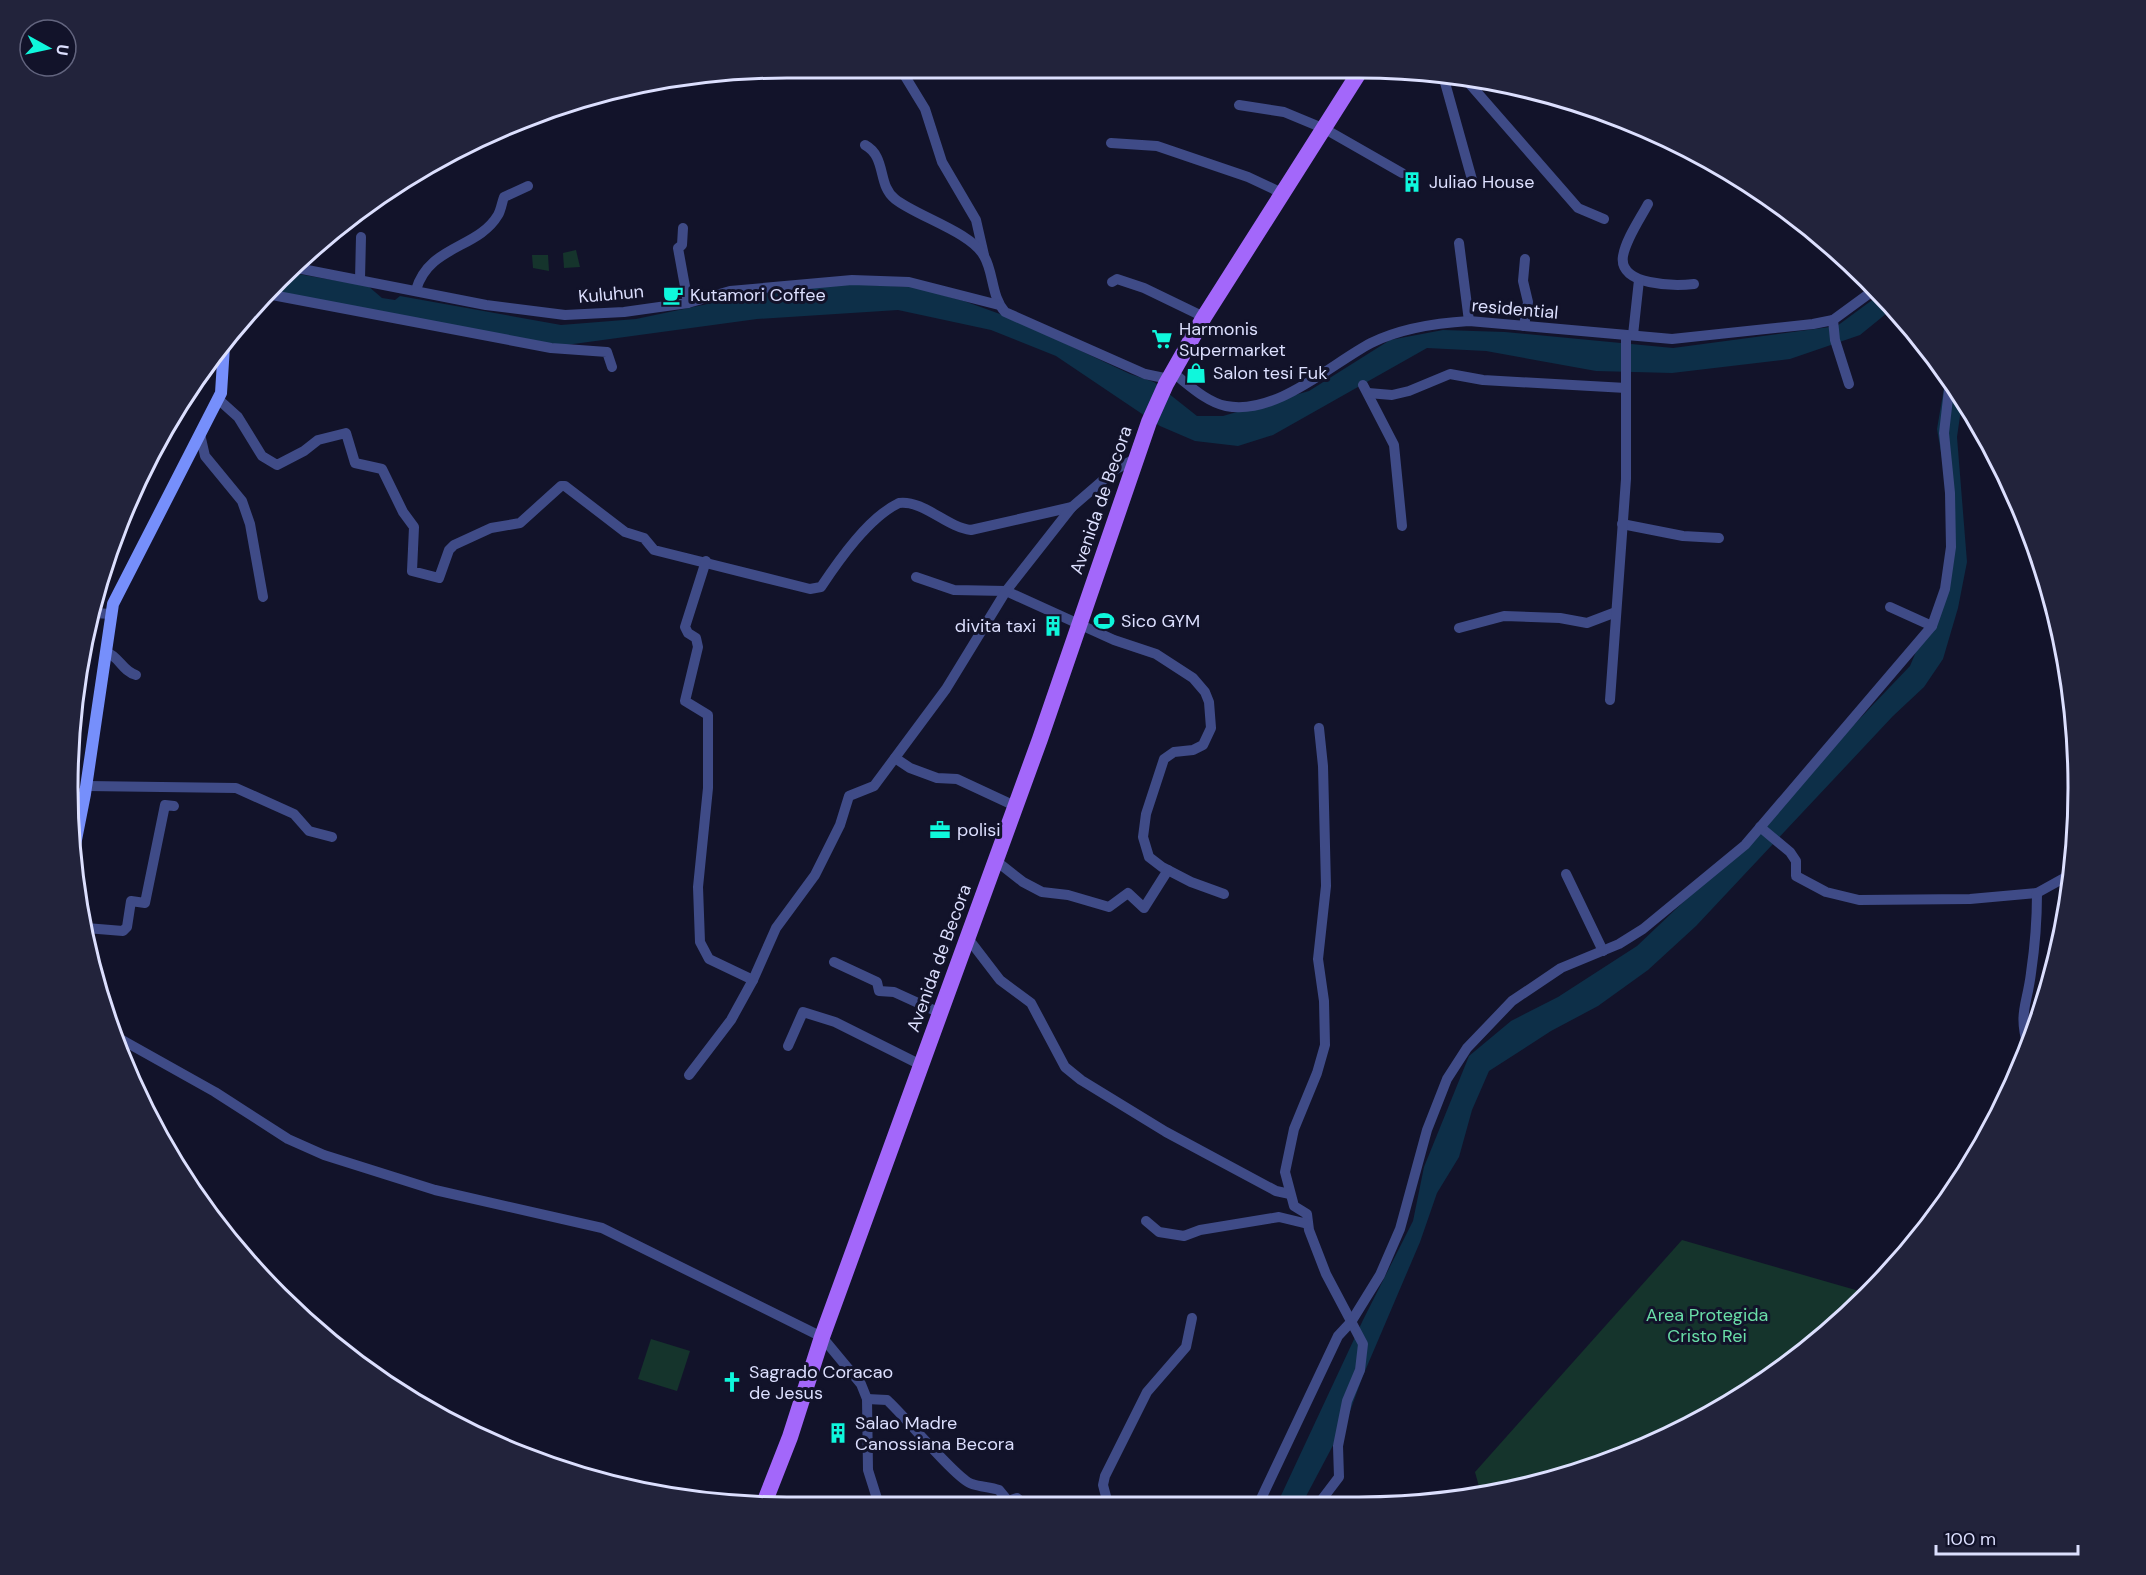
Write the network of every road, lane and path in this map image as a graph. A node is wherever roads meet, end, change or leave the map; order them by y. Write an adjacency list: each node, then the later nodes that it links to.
1 (906, 78): 18 (street)
2 (1356, 78): 6 (main road)
3 (1445, 84): 10 (street)
4 (1473, 88): 14 (street)
5 (1239, 105): 6 (street)
6 (1325, 129): 9 (street); 12 (main road)
7 (1111, 143): 12 (street)
8 (865, 145): 18 (street)
9 (1402, 173)
10 (1473, 183)
11 (528, 186): 25 (street)
12 (1282, 193): 30 (main road)
13 (1648, 204): 22 (street)
14 (1604, 219)
15 (683, 228): 28 (street)
16 (361, 237): 21 (street)
17 (1459, 243): 32 (street)
18 (984, 255): 29 (street)
19 (1525, 259): 33 (street)
20 (304, 269): 21 (street, Kuluhun)
21 (360, 279): 25 (street, Kuluhun)
22 (1639, 280): 24 (street); 34 (street)
23 (1112, 282): 30 (street)
24 (1694, 284)
25 (416, 290): 28 (street, Kuluhun)
26 (1868, 294): 31 (street, residential)
27 (277, 296): 36 (street)
28 (688, 303): 29 (street, Kuluhun)
29 (999, 305): 37 (street, Kuluhun)
30 (1204, 317): 37 (main road)
31 (1833, 320): 34 (street, residential); 39 (street)
32 (1469, 321): 33 (street, residential); 37 (street, residential)
33 (1524, 326): 34 (street, residential)
34 (1628, 337): 38 (street)
35 (223, 358): 41 (street)
36 (612, 367)
37 (1169, 378): 43 (main road, Avenida de Becora)
38 (1626, 383): 45 (street); 46 (street)
39 (1849, 384)
40 (1949, 394): 57 (street)
41 (218, 399): 42 (street); 48 (street)
42 (200, 434): 51 (street); 55 (street)
43 (1137, 458): 44 (street); 56 (main road, Avenida de Becora)
44 (1072, 507): 48 (street); 50 (street)
45 (1622, 524): 47 (street); 53 (street)
46 (1402, 526)
47 (1719, 538)
48 (706, 561): 81 (street)
49 (916, 577): 50 (street)
50 (1006, 591): 56 (street); 63 (street)
51 (263, 597)
52 (1890, 607): 57 (street)
53 (1616, 612): 58 (street); 61 (street)
54 (100, 613): 55 (street)
55 (112, 614): 59 (street)
56 (1078, 624): 67 (main road, Avenida de Becora); 72 (street)
57 (1932, 626): 69 (street)
58 (1459, 628)
59 (106, 652): 60 (street); 64 (street)
60 (136, 675)
61 (1610, 700)
62 (1319, 728): 88 (street)
63 (895, 758): 67 (street); 81 (street)
64 (86, 790): 65 (street); 68 (street); 70 (street)
65 (78, 791)
66 (174, 806): 77 (street)
67 (1015, 806): 71 (main road, Avenida de Becora)
68 (80, 822)
69 (1760, 827): 75 (street); 79 (street)
70 (332, 837)
71 (995, 860): 72 (street); 78 (main road, Avenida de Becora)
72 (1168, 870): 76 (street)
73 (1566, 874): 79 (street)
74 (2062, 879): 75 (street)
75 (2037, 893): 83 (street)
76 (1224, 894)
77 (93, 929)
78 (967, 937): 82 (main road, Avenida de Becora); 88 (street)
79 (1603, 951): 92 (street)
80 (834, 962): 82 (street)
81 (753, 980): 87 (street)
82 (940, 1013): 86 (main road, Avenida de Becora)
83 (2025, 1031)
84 (126, 1042): 93 (street)
85 (788, 1046): 86 (street)
86 (921, 1065): 93 (main road, Avenida de Becora)
87 (689, 1075)
88 (1290, 1194): 90 (street)
89 (1146, 1221): 90 (street)
90 (1308, 1224): 92 (street)
91 (1192, 1318): 98 (street)
92 (1351, 1322): 99 (street); 100 (street)
93 (822, 1337): 94 (street); 95 (main road, Avenida de Becora)
94 (867, 1399): 96 (street); 97 (street)
95 (767, 1496)
96 (876, 1497)
97 (1005, 1497)
98 (1106, 1497)
99 (1262, 1497)
100 (1324, 1497)

